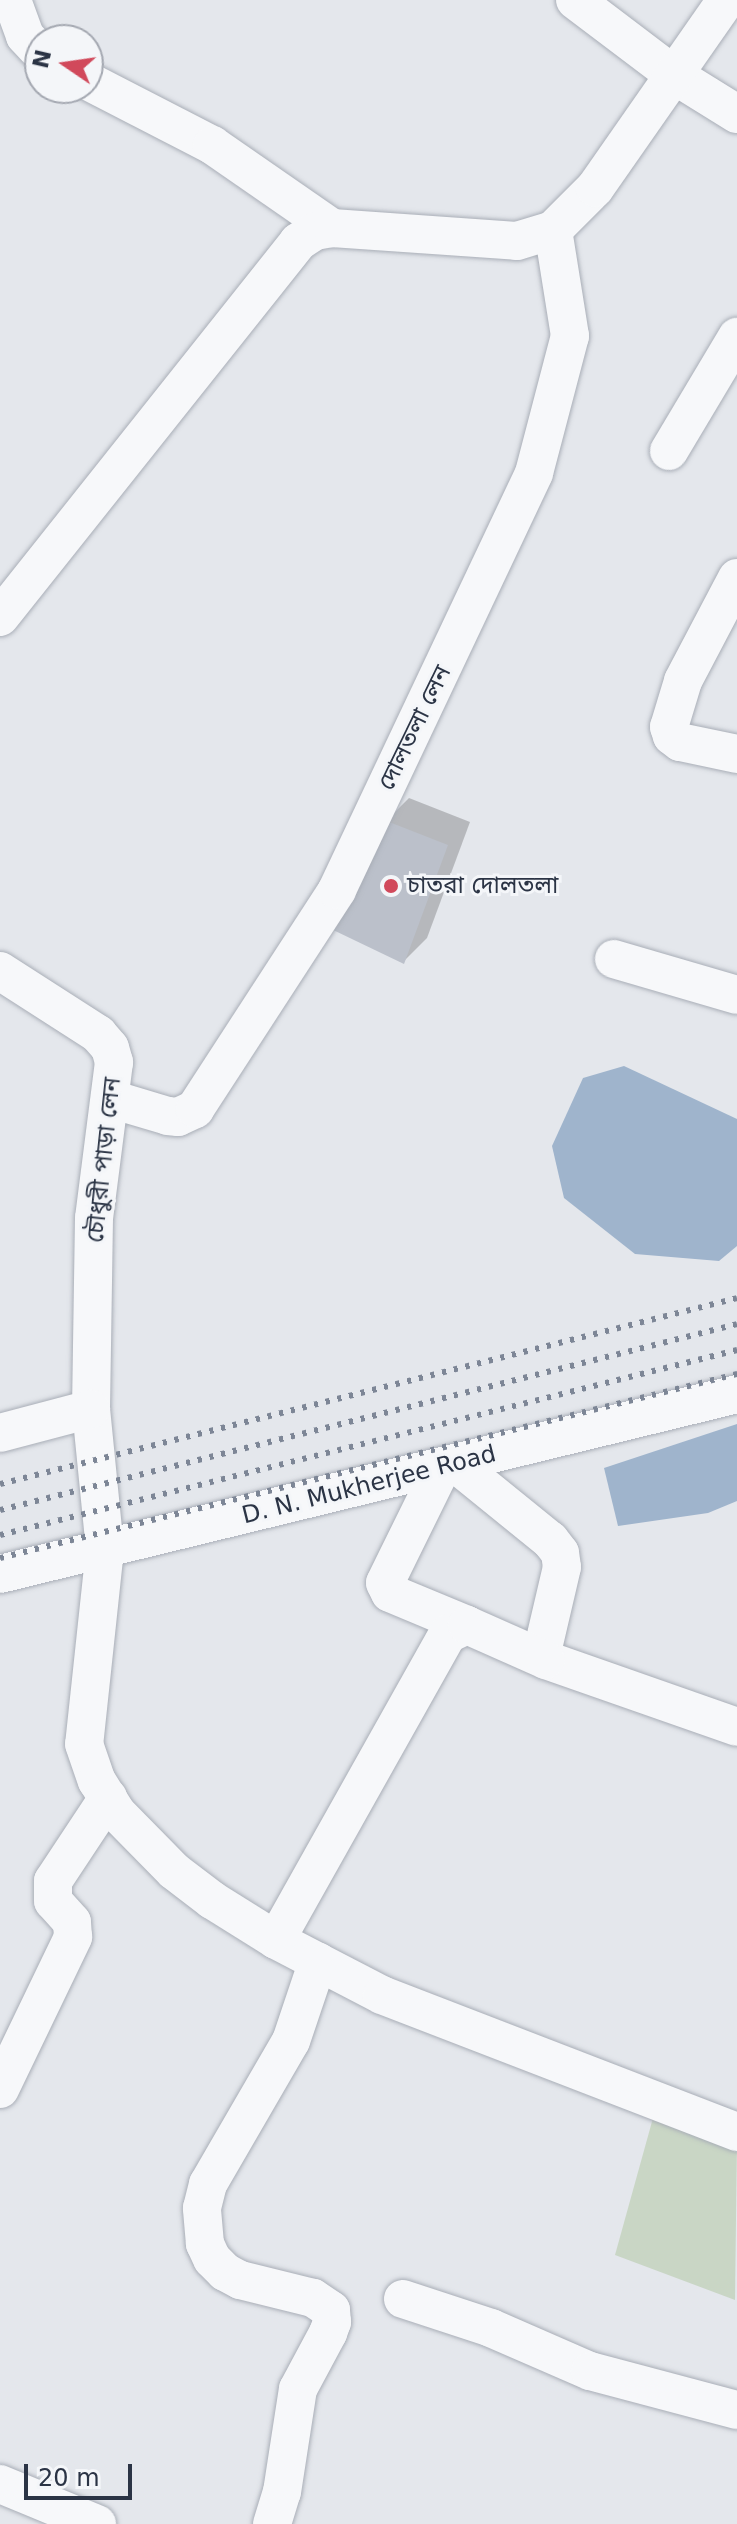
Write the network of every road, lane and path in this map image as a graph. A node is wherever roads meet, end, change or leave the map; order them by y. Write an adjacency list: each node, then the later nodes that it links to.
1 (12, 0): 4 (street)
2 (575, 0): 5 (street)
3 (726, 0): 5 (street)
4 (24, 33)
5 (674, 75): 7 (street); 9 (street)
6 (104, 89): 8 (street)
7 (737, 114)
8 (332, 228): 9 (street); 13 (street)
9 (553, 230): 18 (street, দোলতলা লেন)
10 (737, 337): 11 (street)
11 (669, 451)
12 (737, 578): 14 (street)
13 (0, 617)
14 (737, 754)
15 (614, 959): 17 (street)
16 (0, 971): 18 (street, চৌধুরী পাড়া লেন)
17 (737, 995)
18 (111, 1099): 20 (street, চৌধুরী পাড়া লেন)
19 (737, 1394): 22 (street, D. N. Mukherjee Road)
20 (91, 1409): 21 (street); 23 (street, চৌধুরী পাড়া লেন)
21 (0, 1433)
22 (449, 1465): 23 (street, D. N. Mukherjee Road); 25 (street); 26 (street)
23 (105, 1549): 24 (street, D. N. Mukherjee Road); 28 (street, চৌধুরী পাড়া লেন)
24 (0, 1574)
25 (467, 1625): 26 (street); 29 (street)
26 (546, 1660): 27 (street)
27 (737, 1727)
28 (108, 1798): 29 (street, চৌধুরী পাড়া লেন); 31 (street)
29 (276, 1940): 30 (street, চৌধুরী পাড়া লেন)
30 (318, 1961): 32 (street, চৌধুরী পাড়া লেন); 37 (street)
31 (0, 2089)
32 (737, 2132)
33 (403, 2299): 34 (street)
34 (737, 2410)
35 (0, 2484): 36 (street)
36 (97, 2524)
37 (272, 2524)

